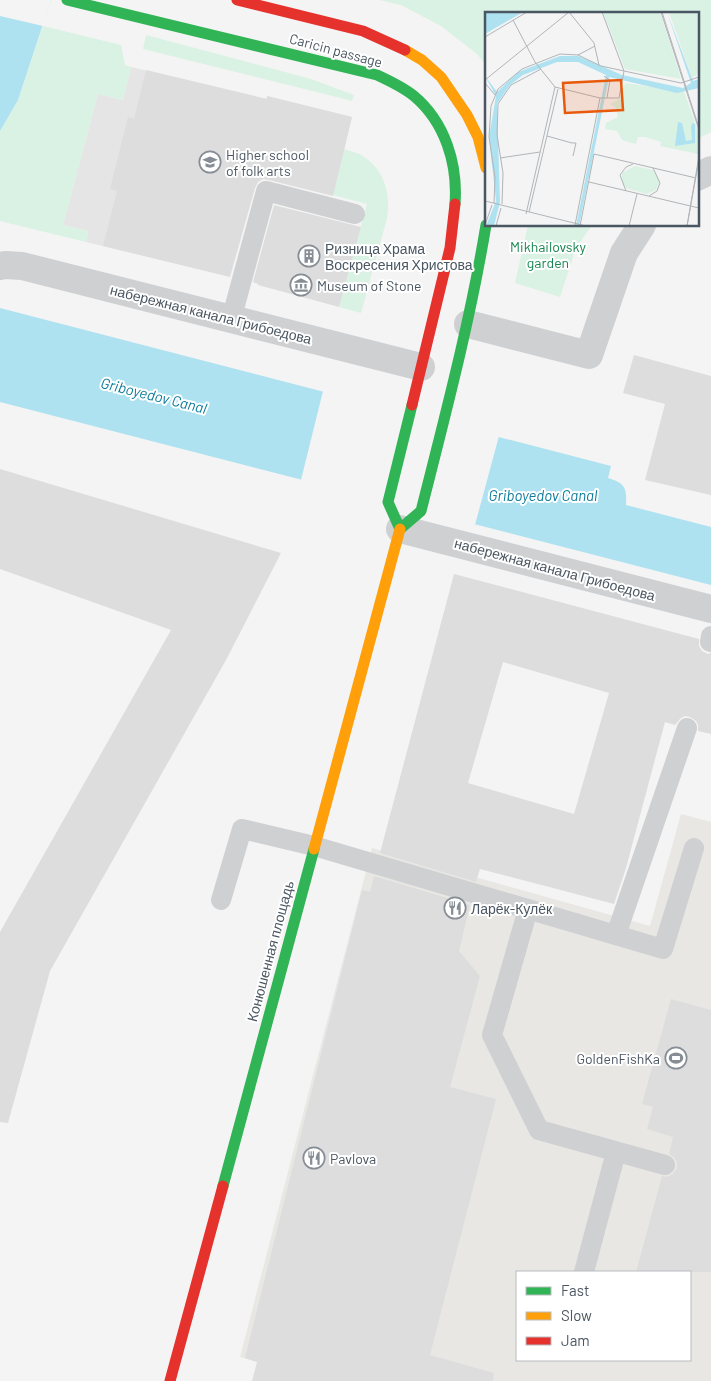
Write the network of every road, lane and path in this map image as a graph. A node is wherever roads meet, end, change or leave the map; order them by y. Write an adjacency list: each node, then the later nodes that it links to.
1 (67, 0): 12 (main road, Caricin passage)
2 (237, 0): 3 (main road, Caricin passage)
3 (485, 164)
4 (711, 170): 5 (street)
5 (698, 176)
6 (355, 214): 10 (lane)
7 (486, 226): 11 (main road)
8 (641, 226): 11 (street)
9 (0, 266): 10 (street, набережная канала Грибоедова)
10 (231, 320): 12 (street, набережная канала Грибоедова)
11 (468, 324): 13 (main road)
12 (421, 367): 13 (main road, Caricin passage)
13 (400, 529): 14 (street, набережная канала Грибоедова); 16 (main road, Конюшенная площадь)
14 (711, 609)
15 (687, 728): 20 (lane)
16 (314, 846): 18 (lane); 19 (lane); 24 (main road, Конюшенная площадь)
17 (694, 848): 20 (lane)
18 (221, 900)
19 (528, 909): 20 (lane); 21 (lane)
20 (616, 935)
21 (616, 1152): 22 (lane); 23 (lane)
22 (665, 1165)
23 (584, 1271)
24 (170, 1381)

